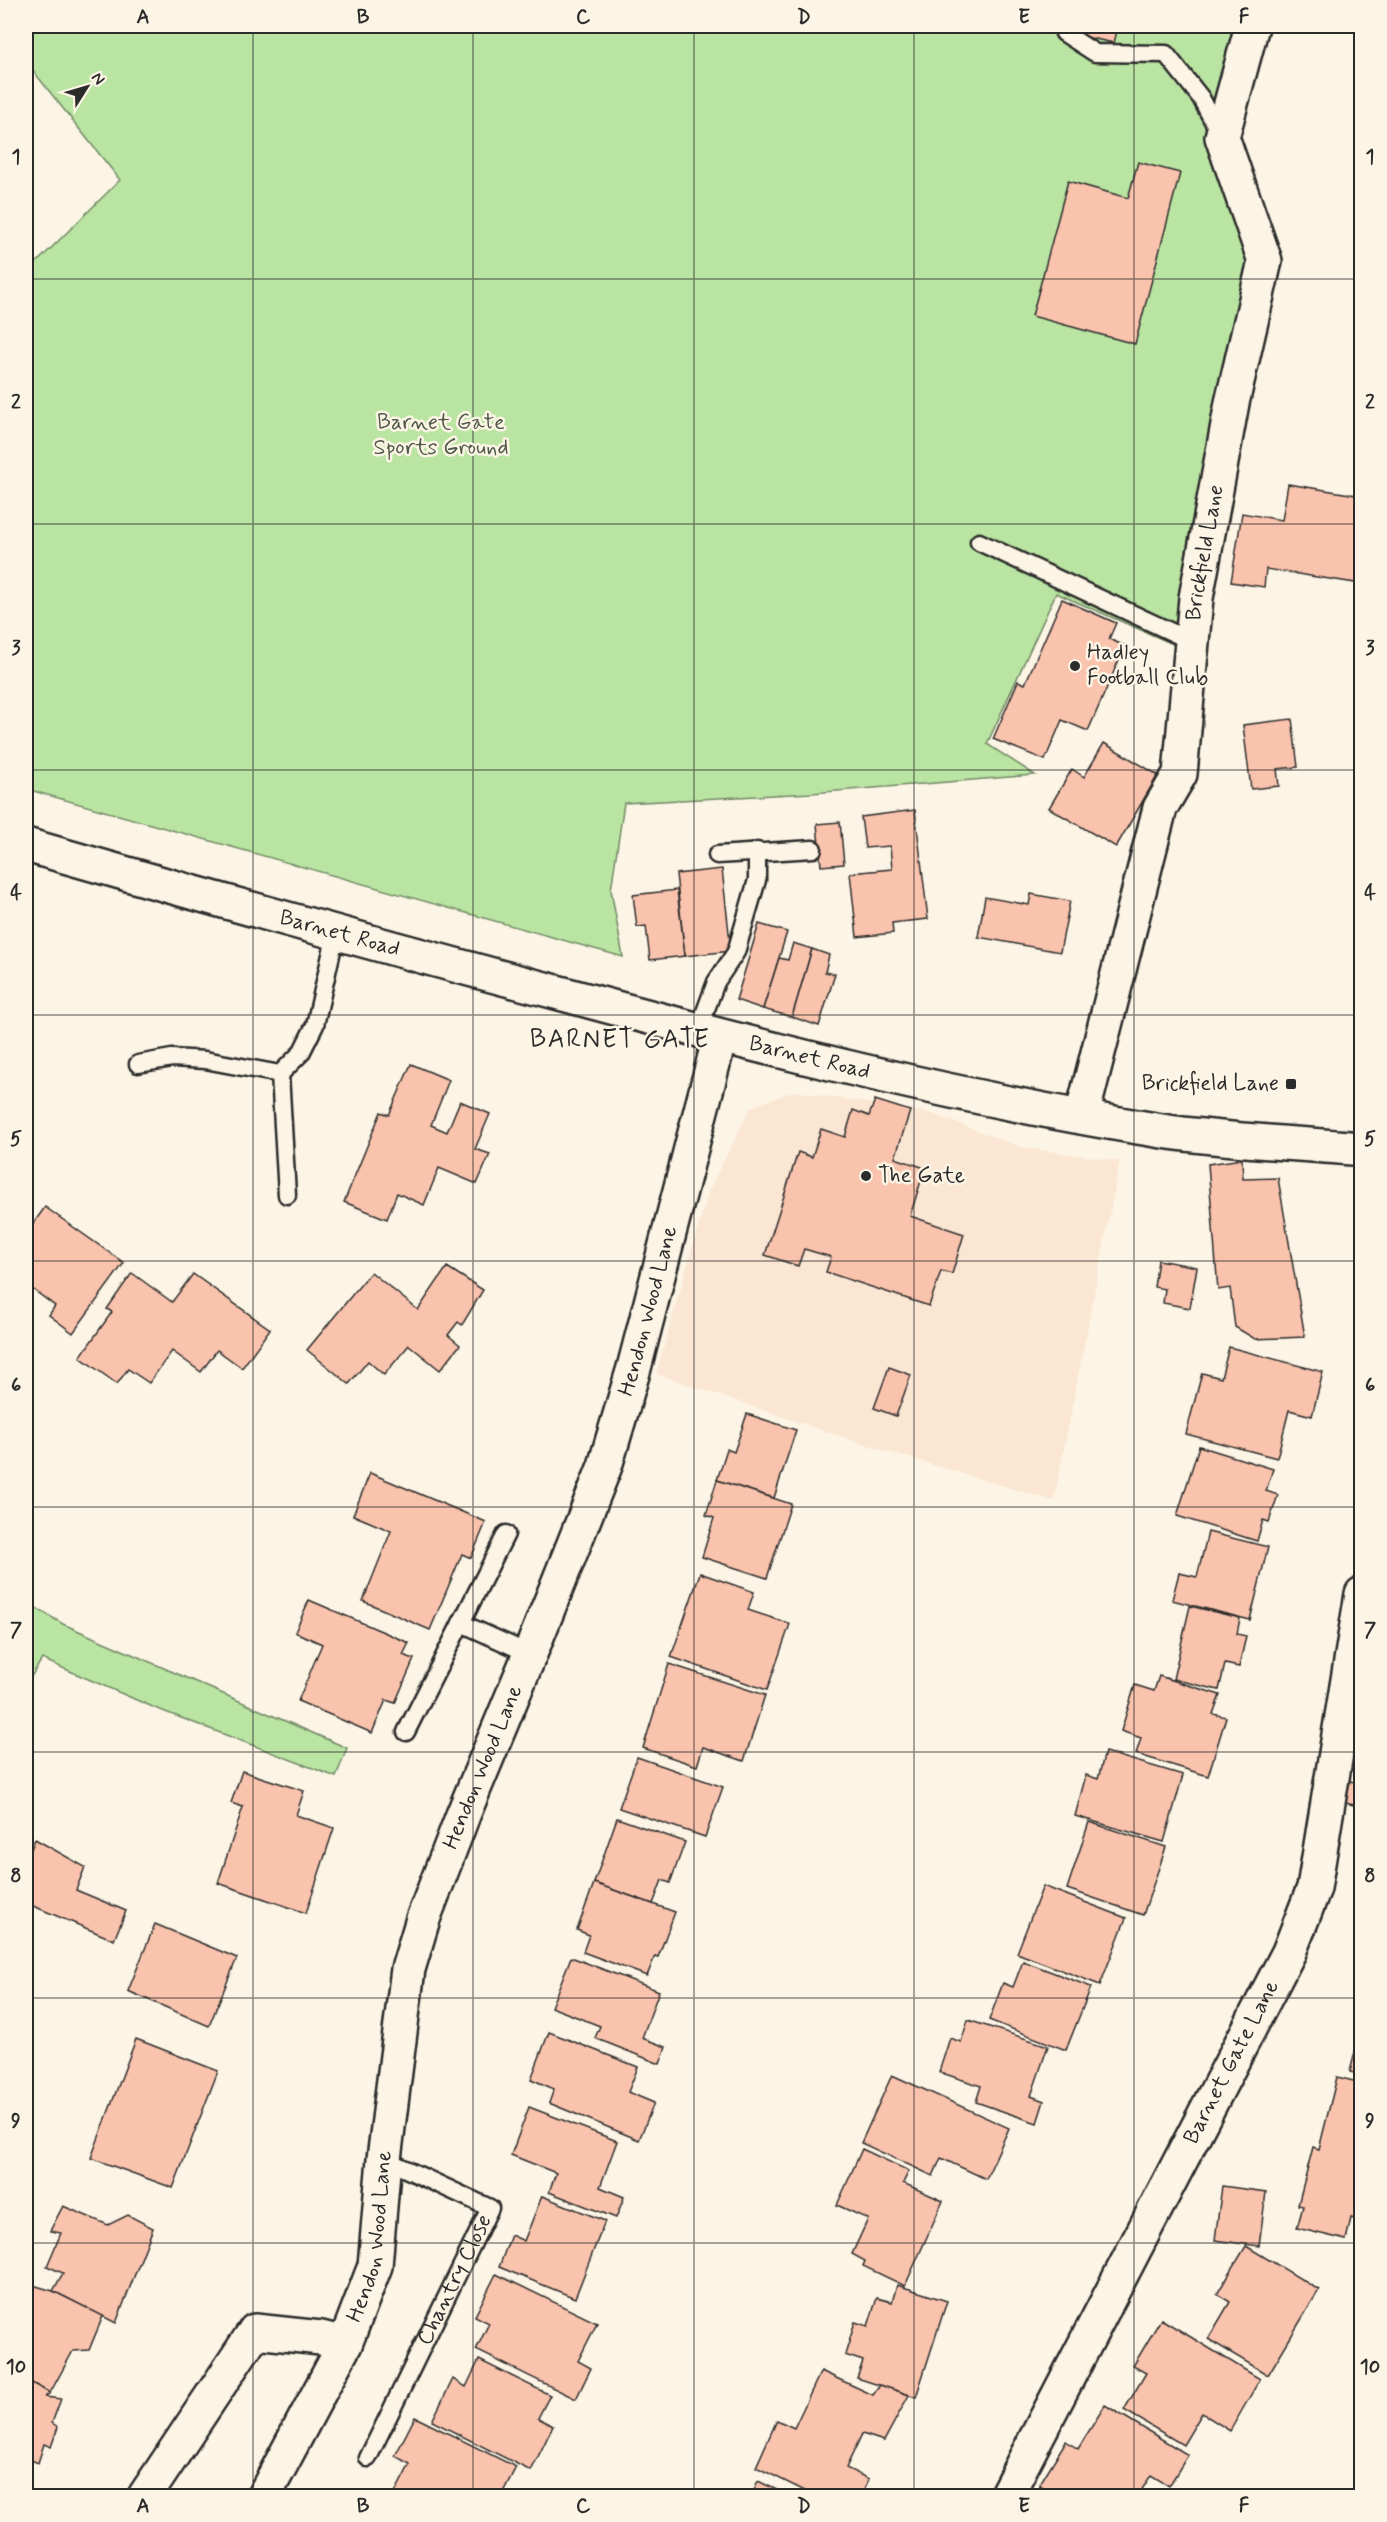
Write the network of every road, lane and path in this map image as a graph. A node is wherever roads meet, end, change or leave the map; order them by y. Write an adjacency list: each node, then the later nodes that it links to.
1 (1065, 26): 3 (lane)
2 (1252, 26): 3 (main road)
3 (1222, 137): 5 (main road, Brickfield Lane)
4 (979, 542): 5 (lane)
5 (1193, 642): 14 (main road, Brickfield Lane)
6 (26, 846): 10 (main road, Barnet Road)
7 (813, 849): 8 (lane)
8 (757, 851): 9 (lane); 11 (lane)
9 (717, 855)
10 (336, 933): 11 (main road, Barnet Road); 13 (lane)
11 (709, 1034): 14 (main road, Barnet Road); 20 (main road, Hendon Wood Lane)
12 (138, 1064): 13 (lane)
13 (280, 1074): 16 (lane)
14 (1082, 1116): 15 (main road, Barnet Road)
15 (1362, 1149)
16 (287, 1195)
17 (506, 1534): 19 (lane)
18 (1362, 1594): 27 (main road, Barnet Gate Lane)
19 (461, 1623): 20 (lane); 21 (lane)
20 (530, 1654): 22 (main road, Hendon Wood Lane)
21 (406, 1732)
22 (384, 2159): 23 (main road, Hendon Wood Lane); 24 (lane, Chantry Close)
23 (345, 2344): 25 (main road); 26 (main road, Hendon Wood Lane)
24 (368, 2458)
25 (145, 2496)
26 (264, 2496)
27 (1006, 2496)

